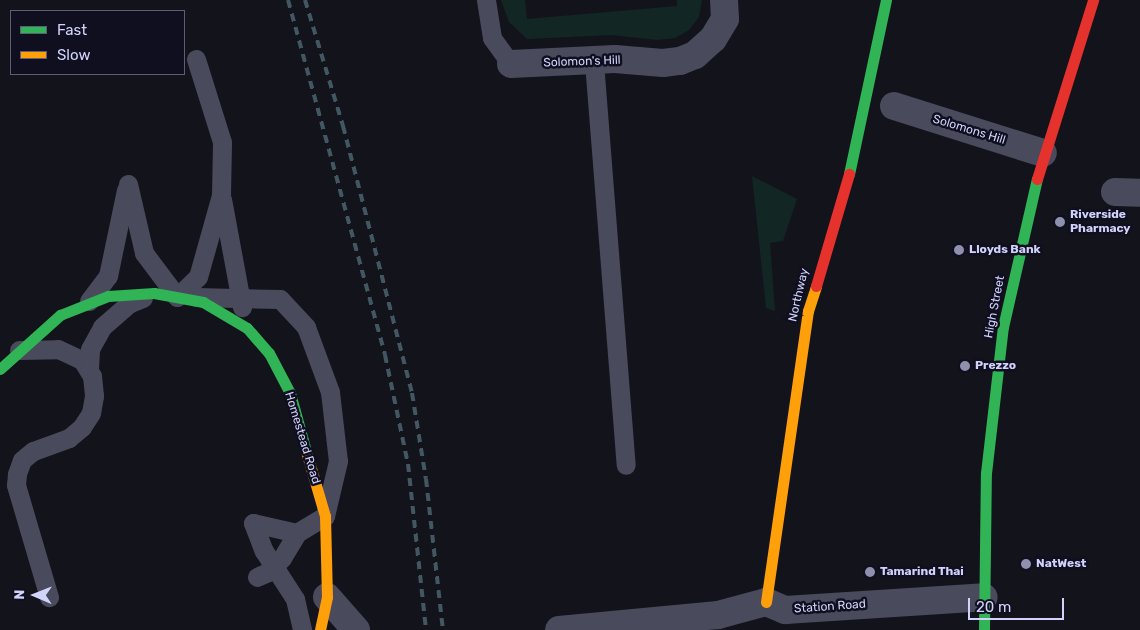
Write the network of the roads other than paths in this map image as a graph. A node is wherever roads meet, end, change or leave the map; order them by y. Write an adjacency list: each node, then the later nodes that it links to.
1 (486, 0): 7 (lane)
2 (886, 0): 27 (street, Northway)
3 (1093, 0): 9 (street, High Street)
4 (724, 9): 6 (street, Solomon's Hill)
5 (196, 59): 10 (lane)
6 (594, 62): 7 (street, Solomon's Hill); 19 (lane)
7 (511, 64)
8 (894, 106): 9 (street, Solomons Hill)
9 (1043, 153): 26 (street, High Street)
10 (221, 195): 12 (lane); 13 (lane)
11 (154, 293): 12 (street, Homestead Road); 14 (street, Homestead Road); 17 (lane)
12 (177, 296): 13 (lane, Homestead Road); 14 (lane); 15 (street, Homestead Road)
13 (240, 296): 15 (lane); 20 (lane, Homestead Road)
14 (89, 301): 16 (street, Homestead Road)
15 (247, 328): 20 (street, Homestead Road)
16 (19, 350): 17 (lane); 18 (street, Homestead Road)
17 (89, 369): 24 (lane)
18 (0, 370)
19 (626, 465)
20 (326, 516): 21 (lane); 25 (street, Homestead Road)
21 (297, 534): 22 (lane); 22 (lane)
22 (274, 566): 23 (lane); 28 (lane)
23 (257, 577)
24 (49, 597)
25 (327, 597): 29 (street); 30 (street)
26 (984, 598): 27 (street, Station Road); 32 (street, High Street)
27 (766, 602): 31 (street)
28 (302, 630)
29 (320, 630)
30 (356, 630)
31 (559, 630)
32 (984, 630)

